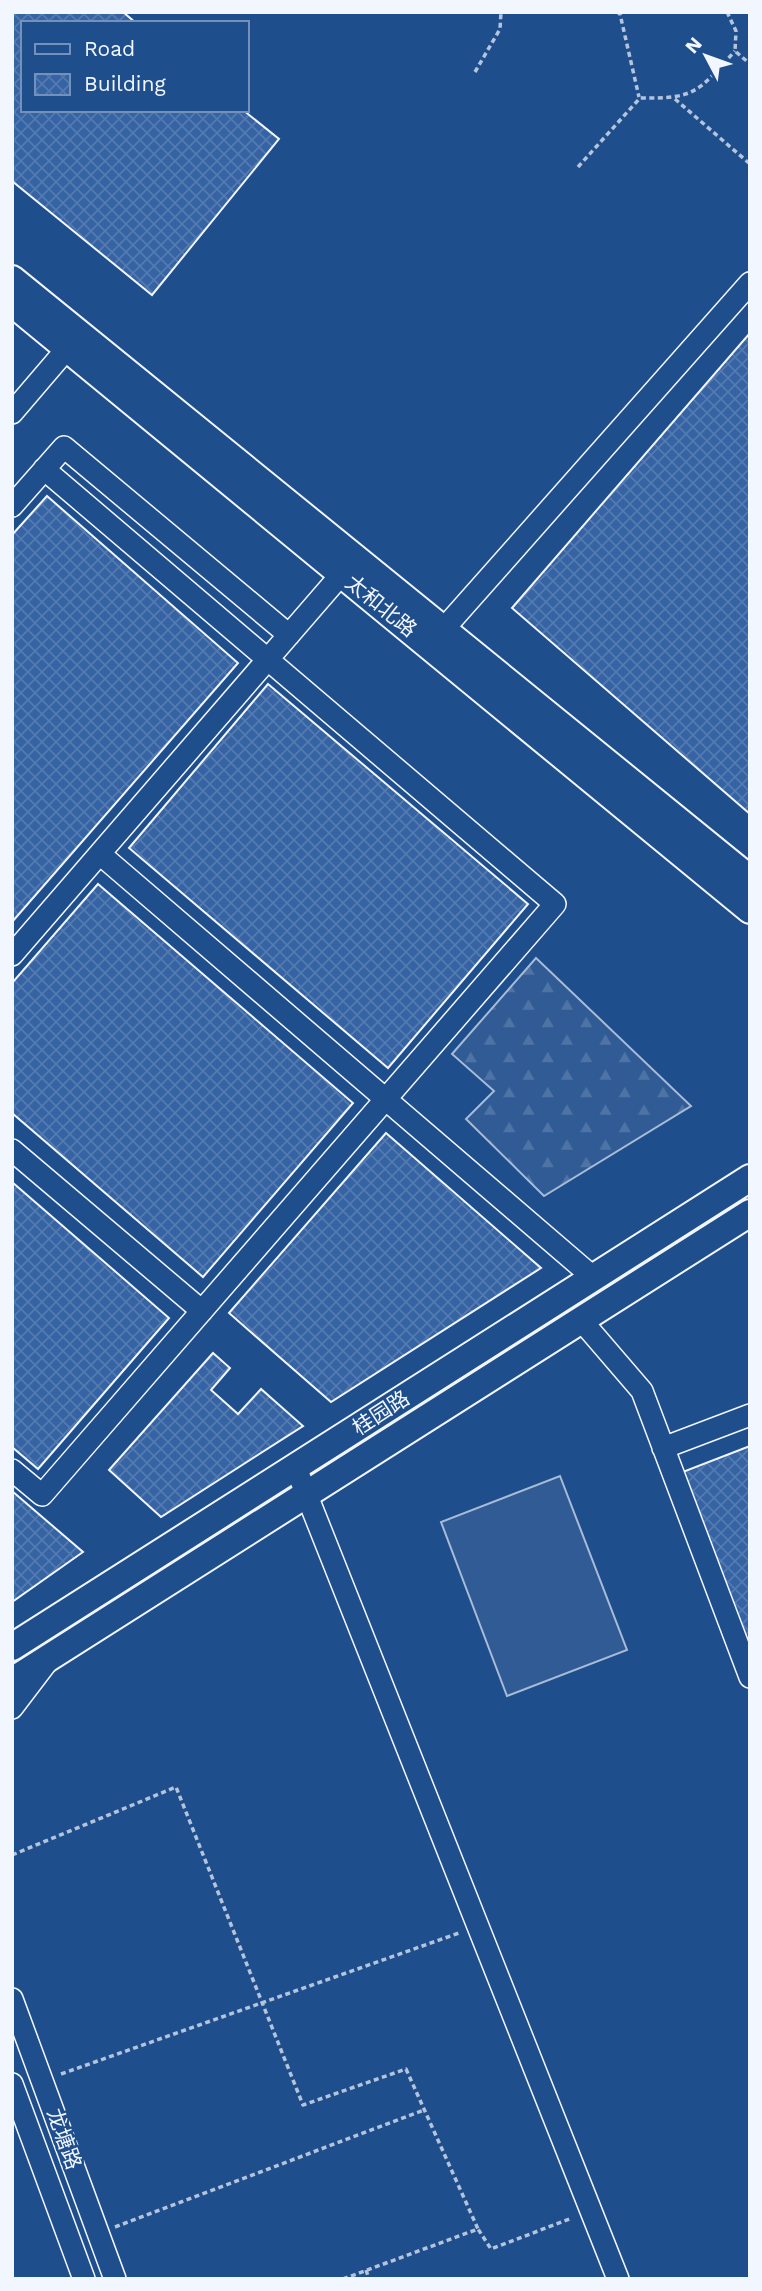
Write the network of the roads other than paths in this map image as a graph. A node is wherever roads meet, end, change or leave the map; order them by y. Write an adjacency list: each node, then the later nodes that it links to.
1 (12, 279): 4 (main road, 太和北路)
2 (750, 283): 10 (street)
3 (12, 303): 4 (main road, 太和北路)
4 (74, 341): 5 (street); 8 (main road, 太和北路)
5 (12, 413)
6 (44, 469): 7 (street); 9 (street); 11 (street)
7 (12, 506)
8 (349, 566): 9 (street); 10 (main road, 太和北路)
9 (289, 635): 11 (street)
10 (436, 637): 13 (main road, 太和北路); 14 (main road, 太和北路)
11 (268, 660): 12 (street); 16 (street)
12 (100, 854): 15 (street); 16 (street)
13 (750, 880)
14 (750, 910)
15 (12, 955)
16 (386, 1099): 20 (street); 21 (street)
17 (12, 1150): 21 (street)
18 (750, 1178): 20 (main road, 桂园路)
19 (750, 1213): 22 (main road)
20 (594, 1278): 25 (main road, 桂园路)
21 (202, 1311): 26 (street)
22 (581, 1320): 24 (street); 27 (main road)
23 (750, 1415): 24 (street)
24 (663, 1448): 32 (street)
25 (296, 1468): 27 (street); 28 (main road, 桂园路)
26 (12, 1470)
27 (306, 1495): 31 (main road); 39 (street)
28 (54, 1622): 29 (main road); 30 (main road, 桂园路)
29 (12, 1634)
30 (12, 1647)
31 (53, 1653): 33 (main road); 34 (street)
32 (750, 1677)
33 (12, 1681)
34 (12, 1708)
35 (12, 1999): 38 (street, 龙塘路)
36 (12, 2084): 37 (street)
37 (84, 2279)
38 (115, 2279)
39 (618, 2279)

